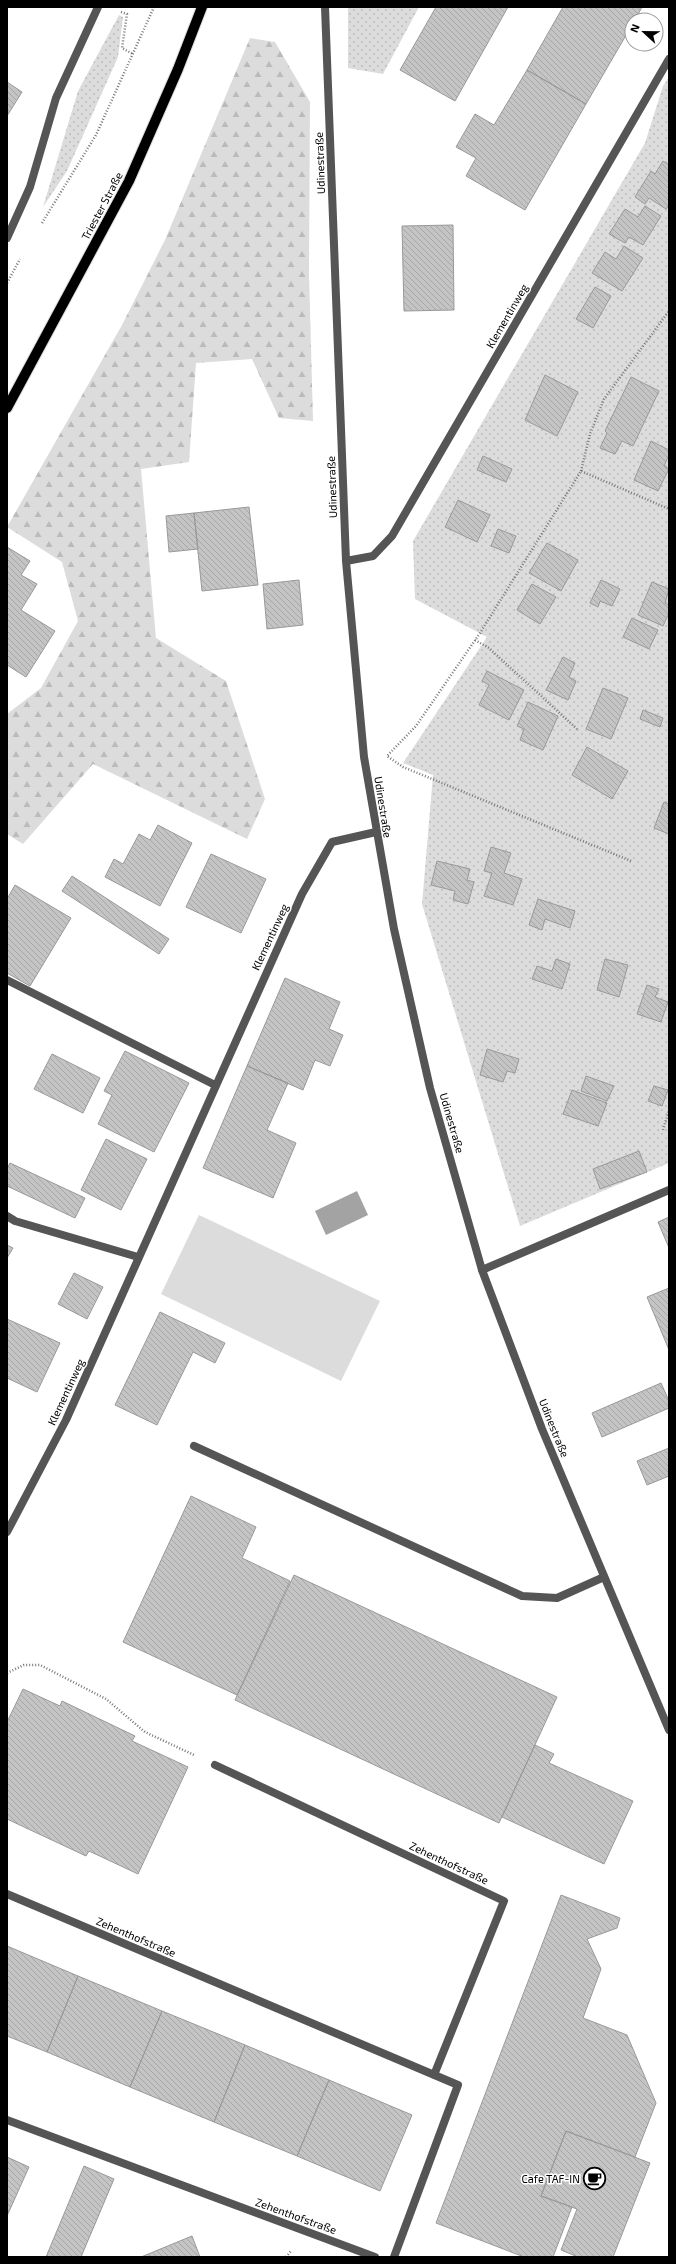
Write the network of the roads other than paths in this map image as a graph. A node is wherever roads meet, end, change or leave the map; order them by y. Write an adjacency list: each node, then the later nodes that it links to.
1 (98, 7): 5 (street)
2 (202, 7): 6 (main road, Triester Straße)
3 (325, 7): 7 (street, Udinestraße)
4 (669, 59): 7 (street, Klementinweg)
5 (7, 238)
6 (7, 408)
7 (346, 561): 8 (street, Udinestraße)
8 (376, 832): 10 (street, Klementinweg); 14 (street, Udinestraße)
9 (7, 980): 10 (street)
10 (215, 1085): 13 (street, Klementinweg)
11 (669, 1190): 14 (street)
12 (7, 1216): 13 (street)
13 (138, 1257): 16 (street, Klementinweg)
14 (482, 1270): 17 (street, Udinestraße)
15 (194, 1446): 17 (street)
16 (7, 1532)
17 (604, 1577): 18 (street, Udinestraße)
18 (669, 1730)
19 (215, 1765): 21 (street, Zehenthofstraße)
20 (7, 1894): 21 (street, Zehenthofstraße)
21 (434, 2074): 24 (street, Zehenthofstraße)
22 (7, 2120): 23 (street, Zehenthofstraße)
23 (375, 2257)
24 (394, 2257)

